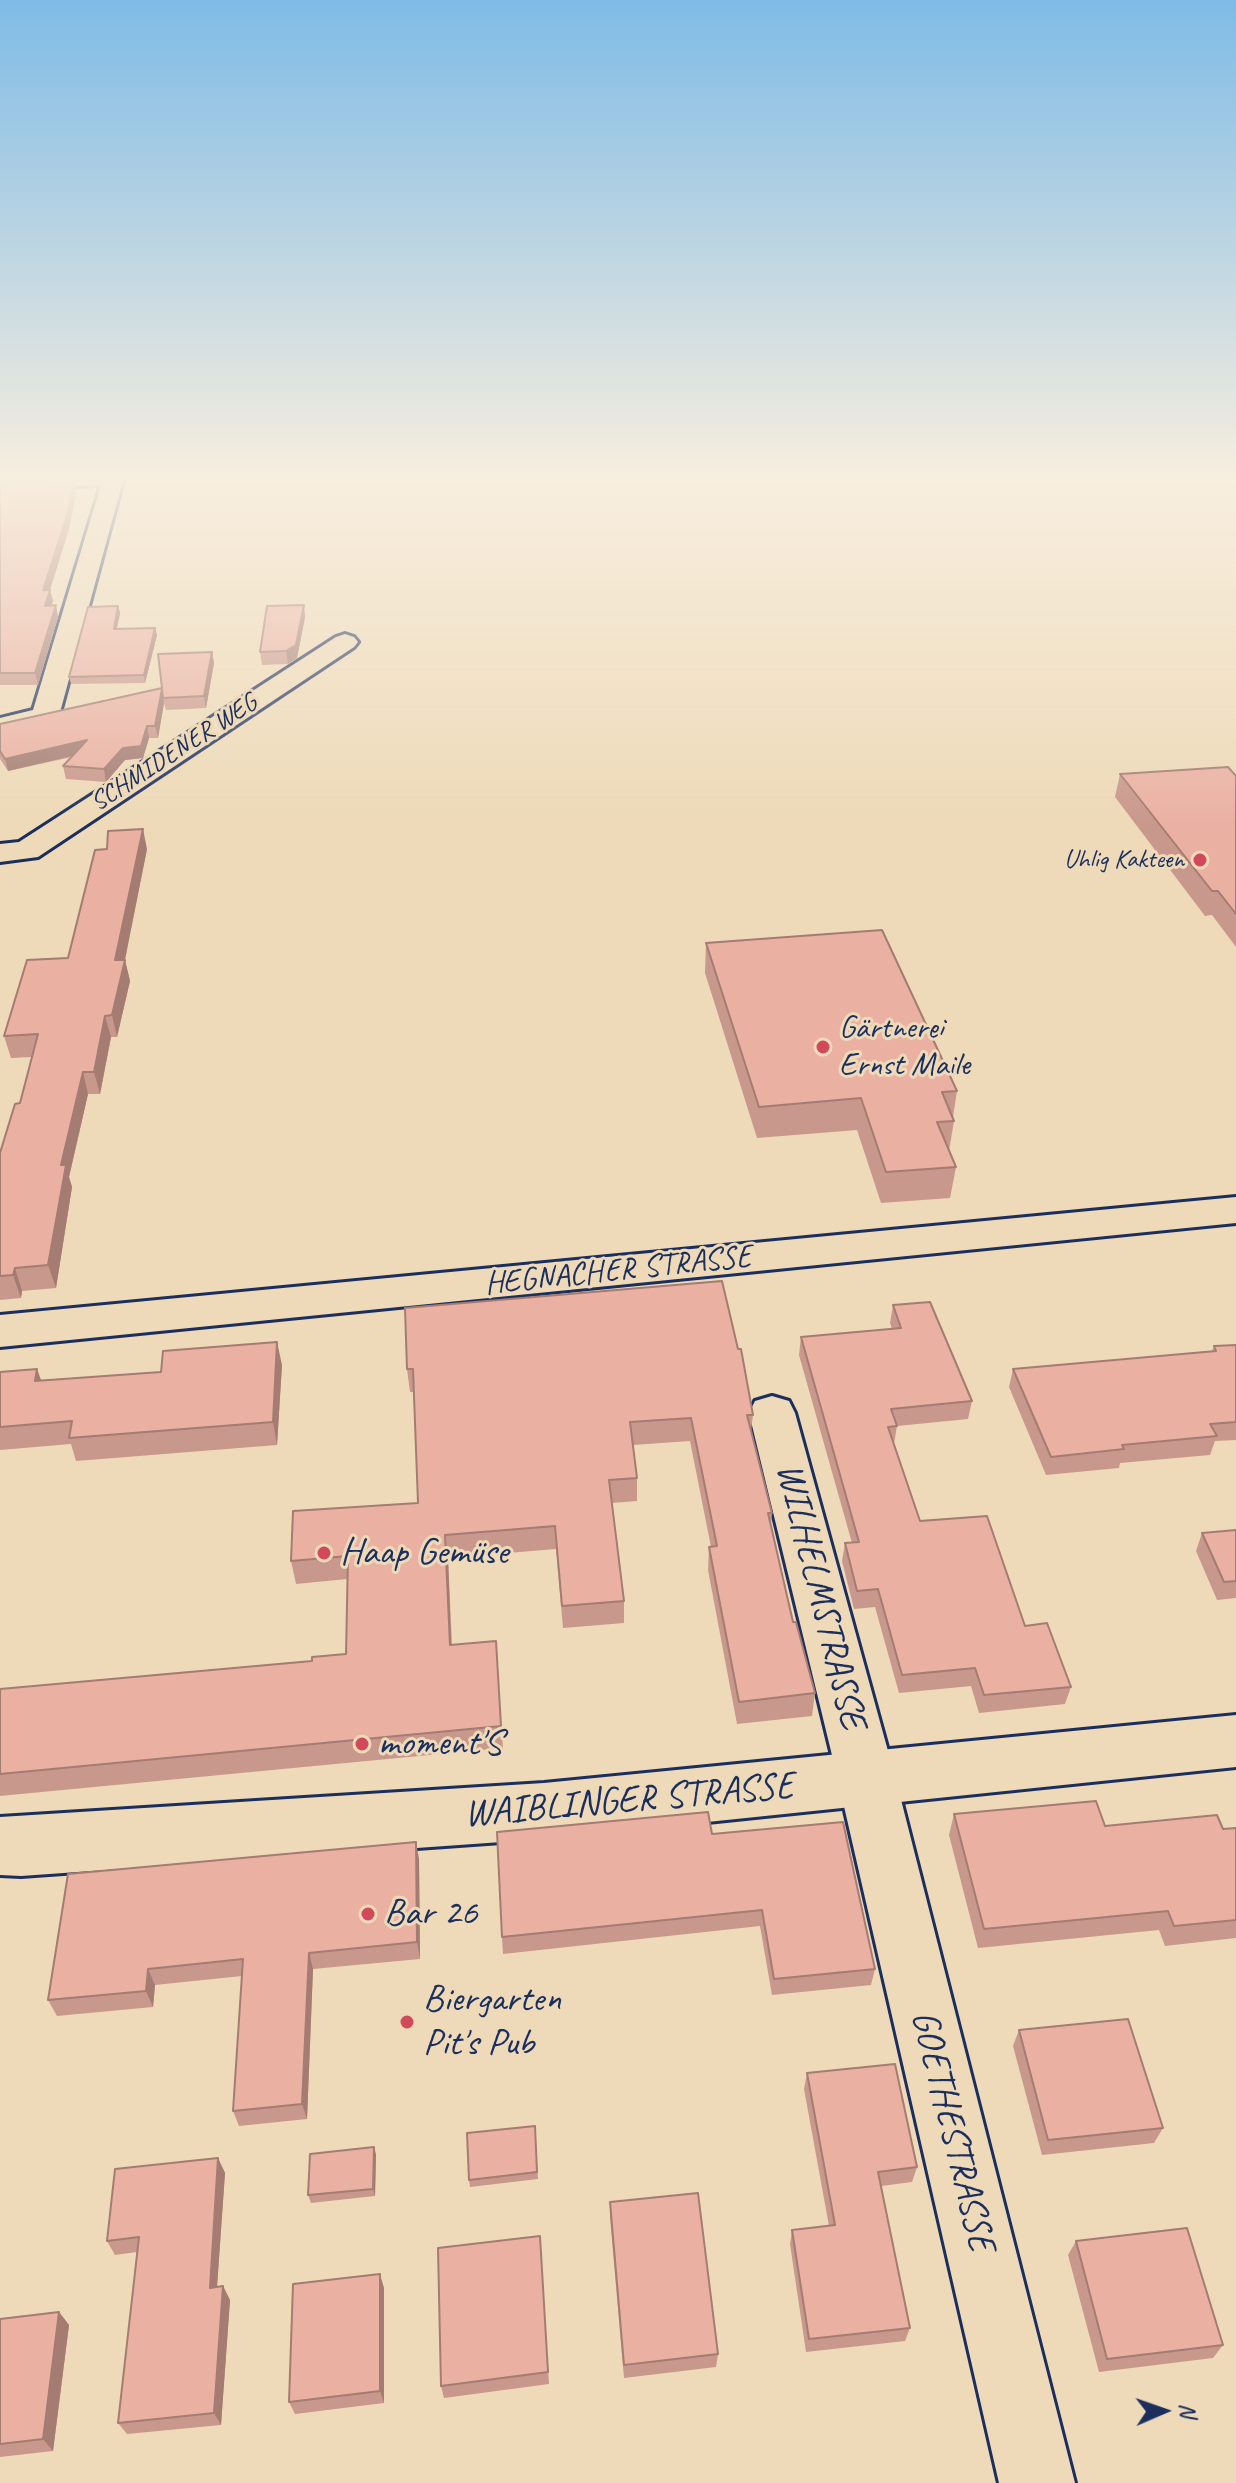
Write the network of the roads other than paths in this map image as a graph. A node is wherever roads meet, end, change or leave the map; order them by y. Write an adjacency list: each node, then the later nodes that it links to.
1 (81, 593): 3 (street)
2 (345, 642): 4 (street, SCHMIDENER WEG)
3 (0, 726)
4 (0, 853)
5 (1236, 1210): 6 (street, HEGNACHER STRASSE)
6 (0, 1331)
7 (772, 1413): 9 (street, WILHELMSTRASSE)
8 (1236, 1741): 9 (street, WAIBLINGER STRASSE)
9 (867, 1780): 10 (street, WAIBLINGER STRASSE); 11 (street, GOETHESTRASSE)
10 (7, 1849)
11 (1037, 2483)

